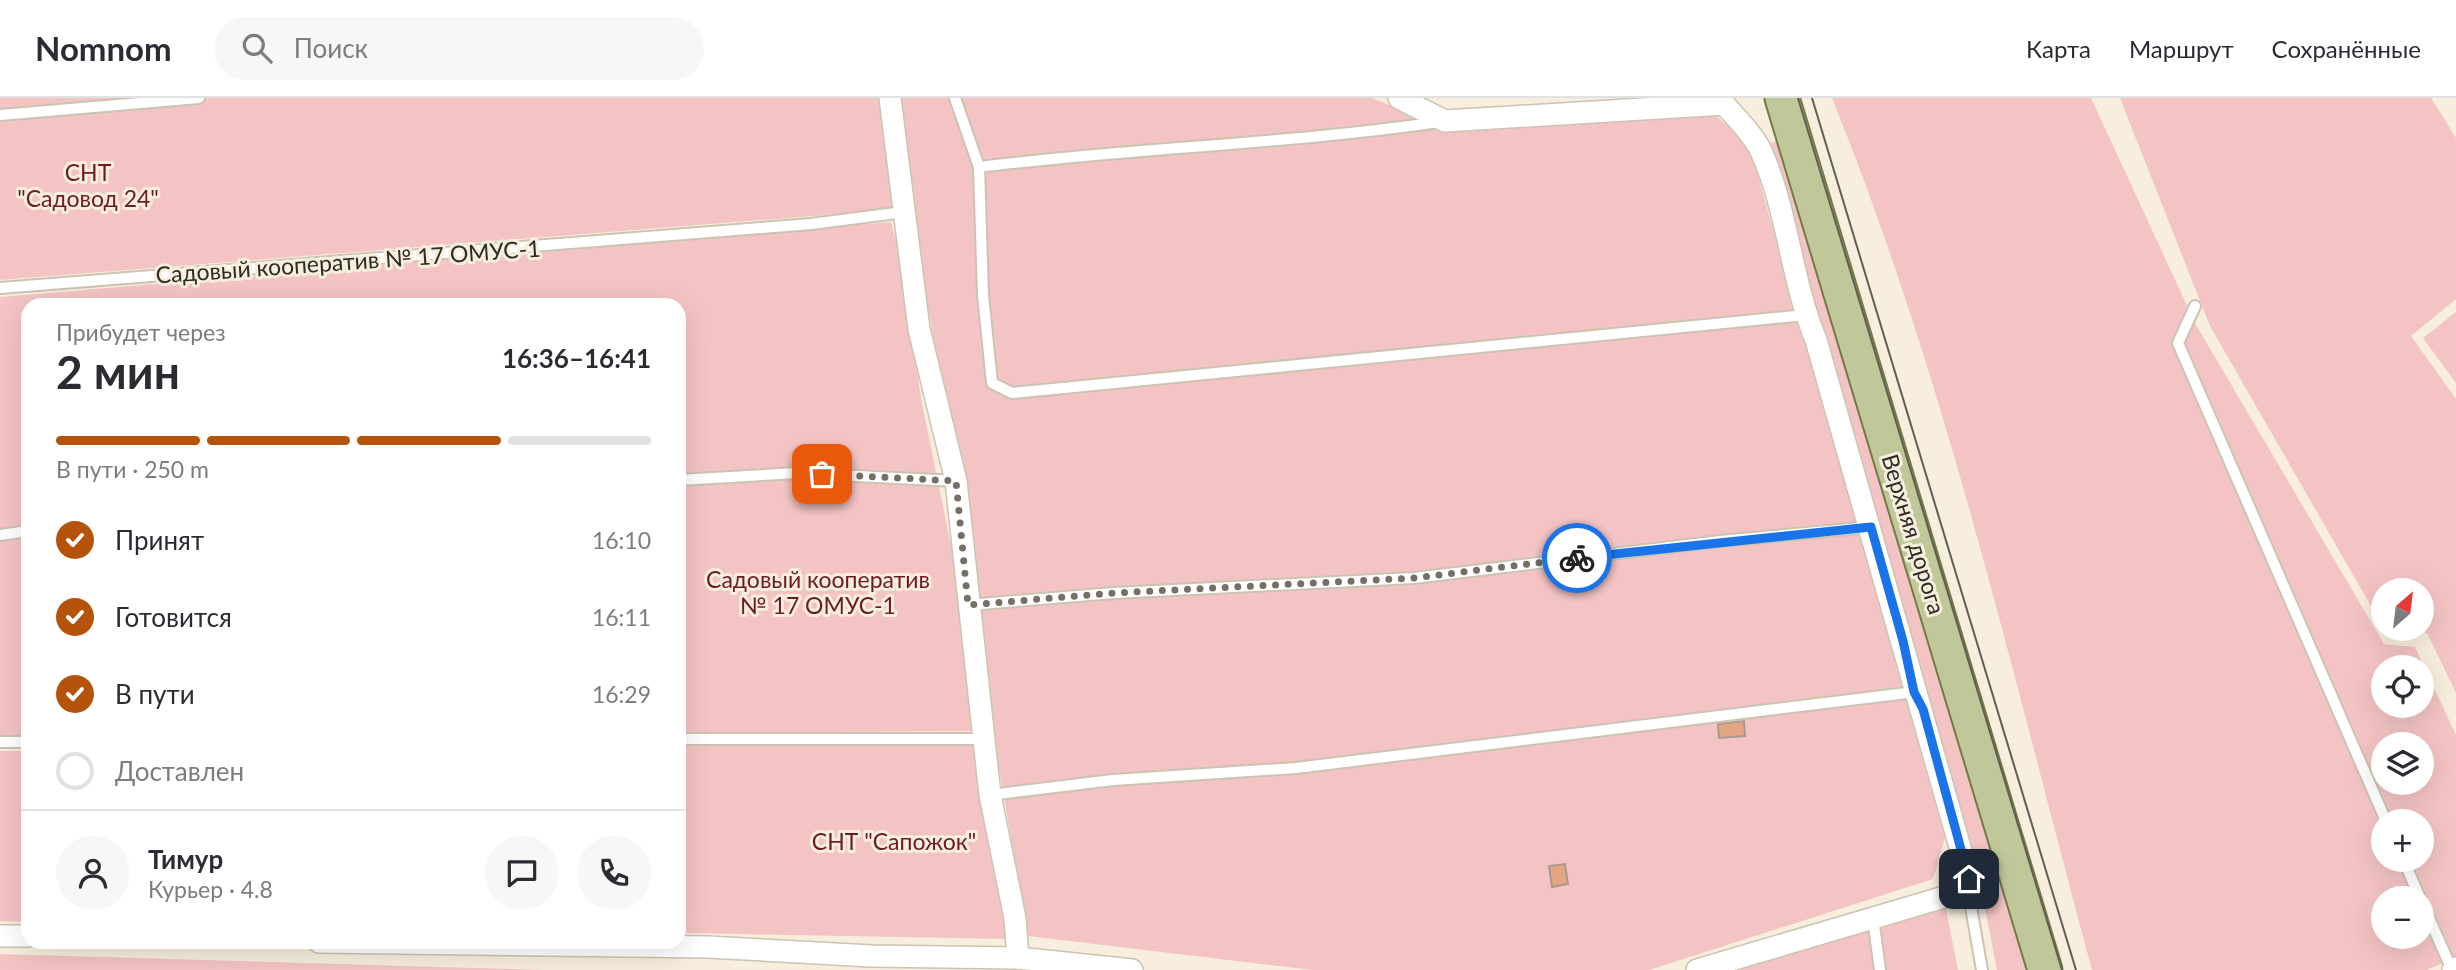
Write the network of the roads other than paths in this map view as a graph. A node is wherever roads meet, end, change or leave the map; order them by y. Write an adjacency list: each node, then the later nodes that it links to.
1 (199, 98): 6 (lane)
2 (890, 98): 9 (street)
3 (955, 98): 8 (lane)
4 (1399, 98): 7 (street)
5 (1782, 98): 40 (main road, Верхняя дорога)
6 (0, 115)
7 (1445, 121): 8 (lane); 12 (street)
8 (979, 167): 12 (lane)
9 (904, 212): 10 (lane, Садовый кооператив № 17 ОМУС-1); 14 (street)
10 (0, 288)
11 (2195, 306): 25 (lane)
12 (1806, 315): 15 (street)
13 (686, 481): 14 (lane)
14 (956, 481): 18 (street)
15 (1871, 527): 18 (lane); 19 (street)
16 (21, 532): 17 (lane)
17 (0, 535)
18 (968, 605): 21 (street)
19 (1914, 692): 24 (lane); 26 (street)
20 (686, 739): 21 (lane)
21 (985, 739): 24 (street)
22 (0, 742): 23 (lane)
23 (21, 742)
24 (990, 795): 32 (street)
25 (2381, 809)
26 (1968, 890): 27 (street); 39 (lane)
27 (1873, 918): 34 (street); 38 (lane)
28 (2434, 928): 41 (lane)
29 (0, 936): 30 (street)
30 (21, 936)
31 (686, 947): 33 (street)
32 (1018, 958): 33 (street); 35 (street)
33 (871, 963)
34 (1734, 965): 37 (street)
35 (1047, 966): 36 (street)
36 (1132, 970)
37 (1697, 970)
38 (1880, 970)
39 (1982, 970)
40 (2045, 970)
41 (2453, 970)

